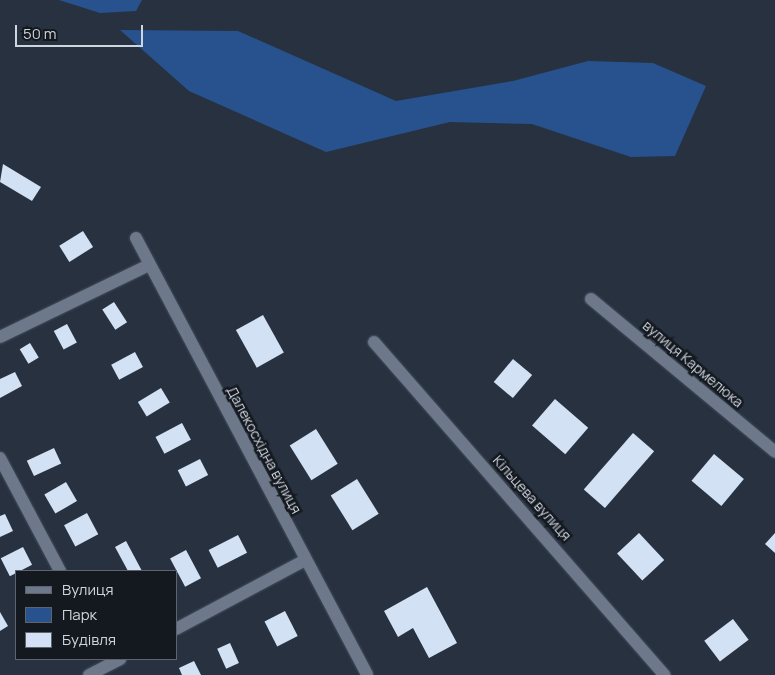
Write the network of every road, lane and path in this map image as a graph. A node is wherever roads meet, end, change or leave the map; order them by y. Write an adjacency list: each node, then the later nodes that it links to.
1 (136, 238): 2 (street, Далекосхідна вулиця)
2 (149, 265): 4 (street); 8 (street, Далекосхідна вулиця)
3 (591, 299): 6 (street, вулиця Кармелюка)
4 (0, 337)
5 (374, 342): 14 (street, Кільцева вулиця)
6 (775, 452)
7 (0, 458): 9 (street)
8 (305, 560): 10 (street); 13 (street, Далекосхідна вулиця)
9 (59, 570)
10 (178, 628)
11 (112, 664): 12 (street)
12 (89, 675)
13 (367, 675)
14 (665, 675)

